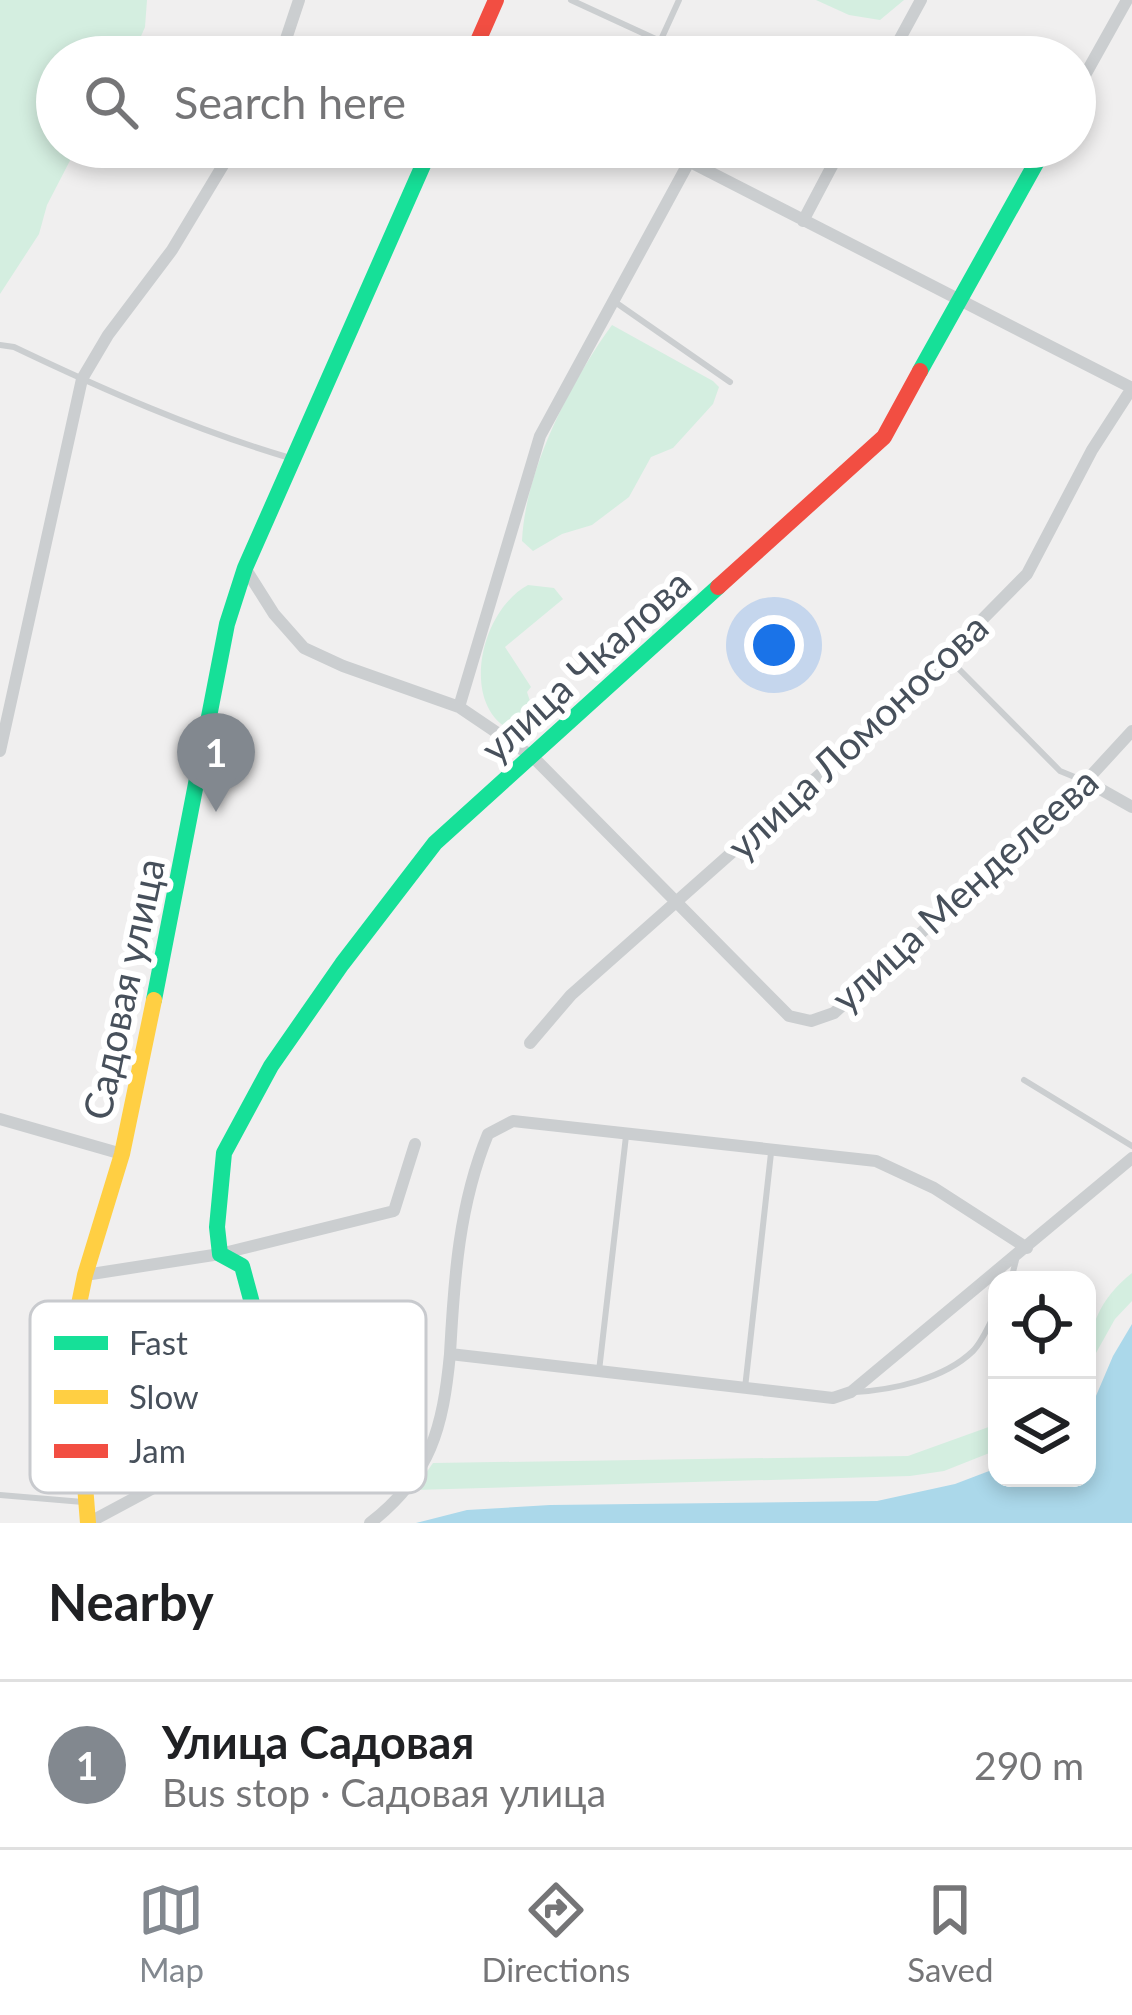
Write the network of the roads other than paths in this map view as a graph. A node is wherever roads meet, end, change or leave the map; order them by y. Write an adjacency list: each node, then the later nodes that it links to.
1 (299, 0): 7 (street)
2 (496, 0): 8 (street)
3 (571, 0): 9 (lane)
4 (680, 0): 10 (lane)
5 (921, 0): 11 (street)
6 (1127, 0): 12 (street)
7 (287, 36)
8 (480, 36)
9 (650, 36)
10 (663, 36)
11 (901, 36)
12 (1096, 55)
13 (221, 168): 23 (street)
14 (422, 168): 26 (street, Садовая улица)
15 (686, 168): 20 (street)
16 (700, 168): 19 (street)
17 (831, 168): 19 (street)
18 (1033, 168): 21 (street, улица Чкалова)
19 (802, 221): 21 (street)
20 (614, 302): 24 (lane); 29 (street)
21 (959, 302): 25 (street); 32 (street, улица Чкалова)
22 (0, 345): 23 (lane)
23 (82, 379): 26 (lane); 31 (street)
24 (730, 382)
25 (1132, 388): 28 (street, улица Ломоносова)
26 (293, 459): 27 (street, Садовая улица)
27 (244, 568): 29 (street, улица Менделеева); 43 (street, Садовая улица)
28 (946, 656): 33 (lane); 35 (street, улица Ломоносова)
29 (459, 706): 32 (street, улица Менделеева)
30 (1132, 731): 33 (street, улица Менделеева)
31 (0, 751)
32 (533, 757): 35 (street, улица Менделеева); 46 (street, улица Чкалова)
33 (1086, 781): 34 (street); 35 (street, улица Менделеева)
34 (1132, 807)
35 (674, 902): 36 (street, улица Ломоносова)
36 (530, 1043)
37 (1024, 1080): 41 (lane)
38 (0, 1119): 43 (street)
39 (626, 1134): 42 (street); 52 (street); 53 (lane)
40 (415, 1144): 46 (street)
41 (1132, 1146)
42 (771, 1151): 45 (street); 54 (lane)
43 (122, 1154): 48 (street, Садовая улица)
44 (1132, 1158): 45 (street)
45 (1022, 1252): 47 (lane); 55 (street)
46 (220, 1254): 48 (street); 50 (street)
47 (1015, 1271)
48 (85, 1276): 49 (street, Садовая улица)
49 (80, 1301)
50 (251, 1301)
51 (988, 1326): 55 (lane)
52 (450, 1354): 53 (street); 56 (street)
53 (599, 1371): 54 (street)
54 (745, 1388): 55 (street)
55 (851, 1392)
56 (426, 1454)
57 (86, 1493): 61 (street, Садовая улица)
58 (144, 1493): 62 (street)
59 (403, 1493): 63 (street)
60 (0, 1495): 61 (lane)
61 (87, 1502): 62 (street, Садовая улица)
62 (88, 1523)
63 (370, 1523)

